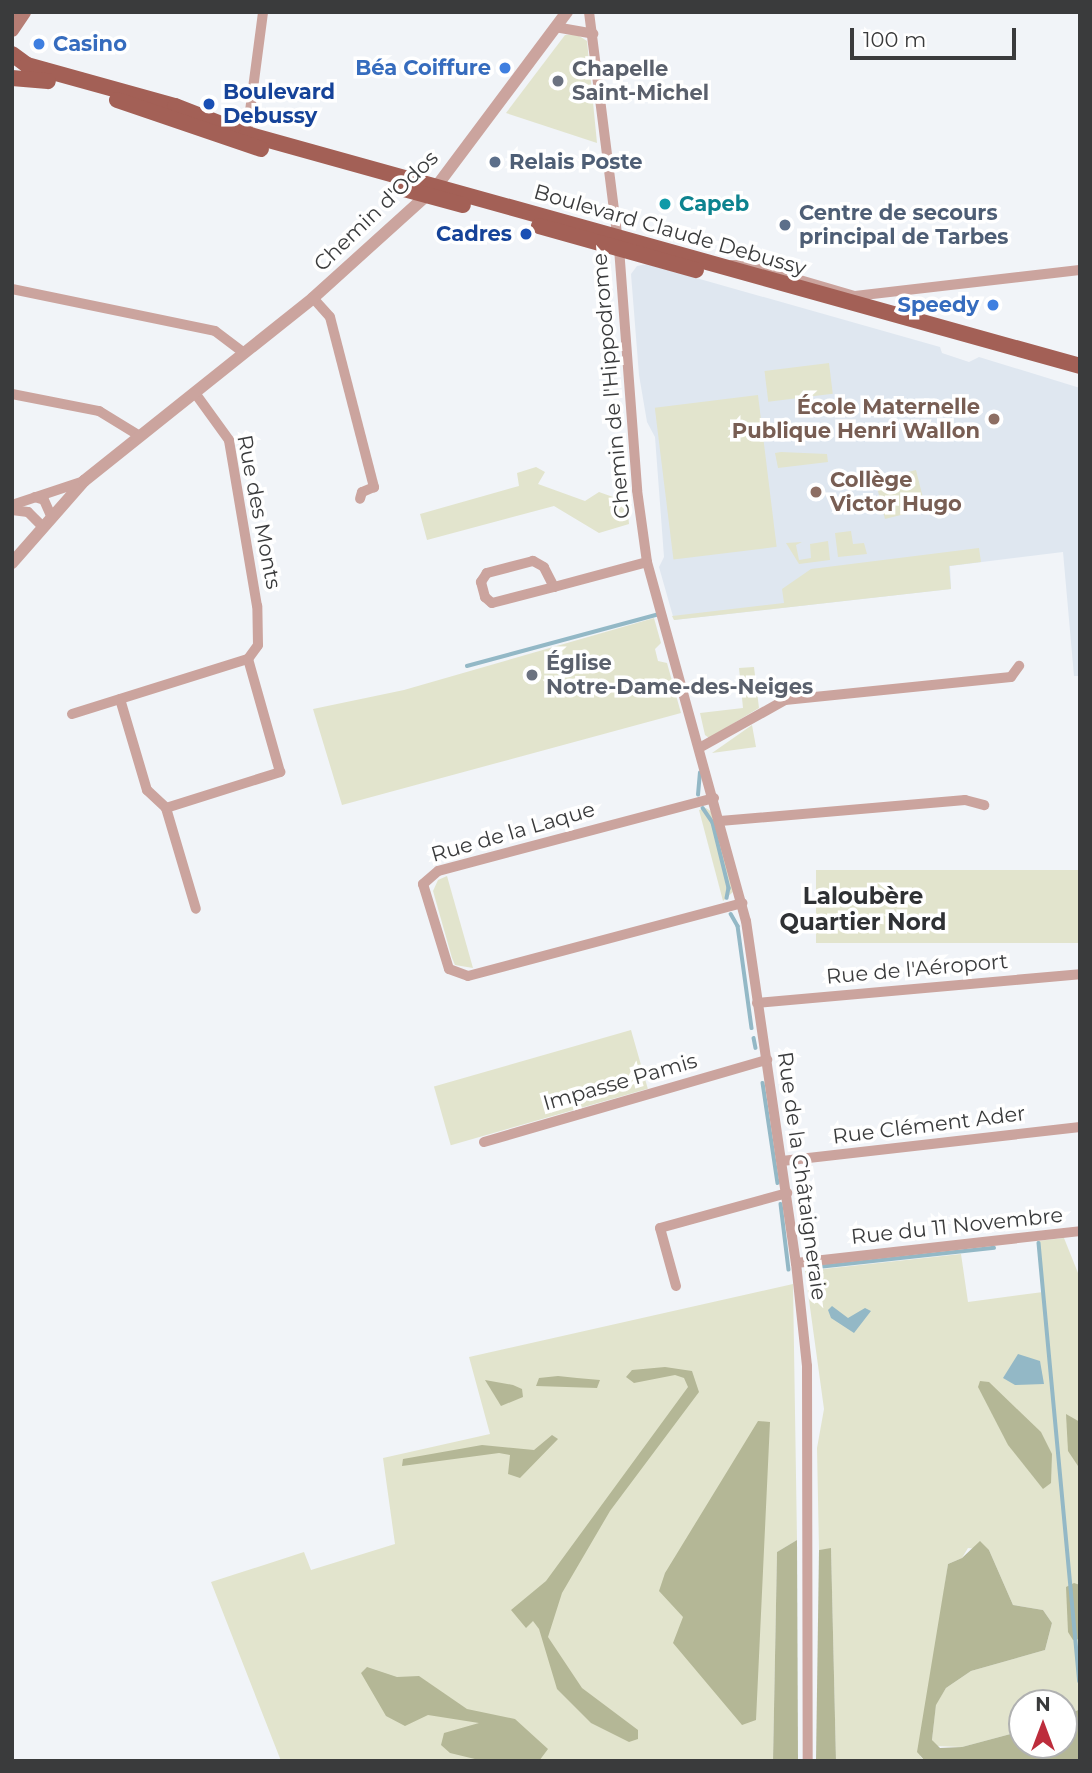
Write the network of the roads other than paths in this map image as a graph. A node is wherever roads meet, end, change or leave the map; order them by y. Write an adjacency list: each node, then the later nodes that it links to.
1 (24, 12): 6 (main road)
2 (263, 12): 10 (street)
3 (567, 12): 5 (street, Chemin d'Odos)
4 (589, 12): 7 (street, Chemin de l'Hippodrome)
5 (555, 27): 7 (street); 11 (street, Chemin d'Odos)
6 (12, 30)
7 (593, 34): 12 (street, Chemin de l'Hippodrome)
8 (12, 54): 10 (main road, Boulevard Claude Debussy)
9 (12, 78): 11 (main road, Boulevard Claude Debussy)
10 (247, 134): 11 (main road, Boulevard Claude Debussy)
11 (431, 191): 12 (main road, Boulevard Claude Debussy); 16 (street, Chemin d'Odos)
12 (618, 242): 13 (main road, Boulevard Claude Debussy); 19 (main road, Boulevard Claude Debussy); 29 (street, Chemin de l'Hippodrome)
13 (718, 264): 14 (street); 18 (main road, Boulevard Claude Debussy)
14 (1080, 270)
15 (12, 289): 17 (street)
16 (313, 298): 17 (street, Chemin d'Odos); 25 (street)
17 (244, 353): 20 (street, Chemin d'Odos)
18 (1080, 366)
19 (1080, 376)
20 (195, 393): 22 (street, Chemin d'Odos); 33 (street, Rue des Monts)
21 (12, 394): 22 (street)
22 (138, 435): 23 (street, Chemin d'Odos)
23 (84, 481): 24 (street); 27 (street, Chemin d'Odos)
24 (35, 496): 26 (street); 27 (street)
25 (360, 499)
26 (12, 508): 28 (street)
27 (51, 516): 28 (street, Chemin d'Odos)
28 (42, 526): 30 (street, Chemin d'Odos)
29 (647, 562): 31 (street); 32 (street, Chemin de l'Hippodrome)
30 (12, 563)
31 (554, 587): 31 (street)
32 (661, 608): 37 (street, Rue de la Châtaigneraie)
33 (248, 659): 35 (street); 40 (street)
34 (1019, 666): 37 (street)
35 (120, 699): 36 (street); 40 (street)
36 (72, 714)
37 (701, 747): 38 (street, Rue de la Châtaigneraie)
38 (713, 798): 41 (street, Rue de la Châtaigneraie); 42 (street, Rue de la Laque)
39 (984, 805): 41 (street)
40 (166, 808): 43 (street)
41 (720, 821): 42 (street, Rue de la Châtaigneraie)
42 (742, 903): 45 (street, Rue de la Châtaigneraie)
43 (196, 909)
44 (1080, 974): 45 (street, Rue de l'Aéroport)
45 (757, 1003): 46 (street, Rue de la Châtaigneraie)
46 (767, 1060): 48 (street, Impasse Pamis); 49 (street, Rue de la Châtaigneraie)
47 (1080, 1127): 49 (street, Rue Clément Ader)
48 (484, 1142)
49 (782, 1161): 50 (street, Rue de la Châtaigneraie)
50 (787, 1193): 52 (street, Rue de la Châtaigneraie); 53 (street)
51 (1080, 1231): 52 (street, Rue du 11 Novembre)
52 (796, 1263): 54 (street, Rue de la Châtaigneraie)
53 (676, 1286)
54 (808, 1761)

